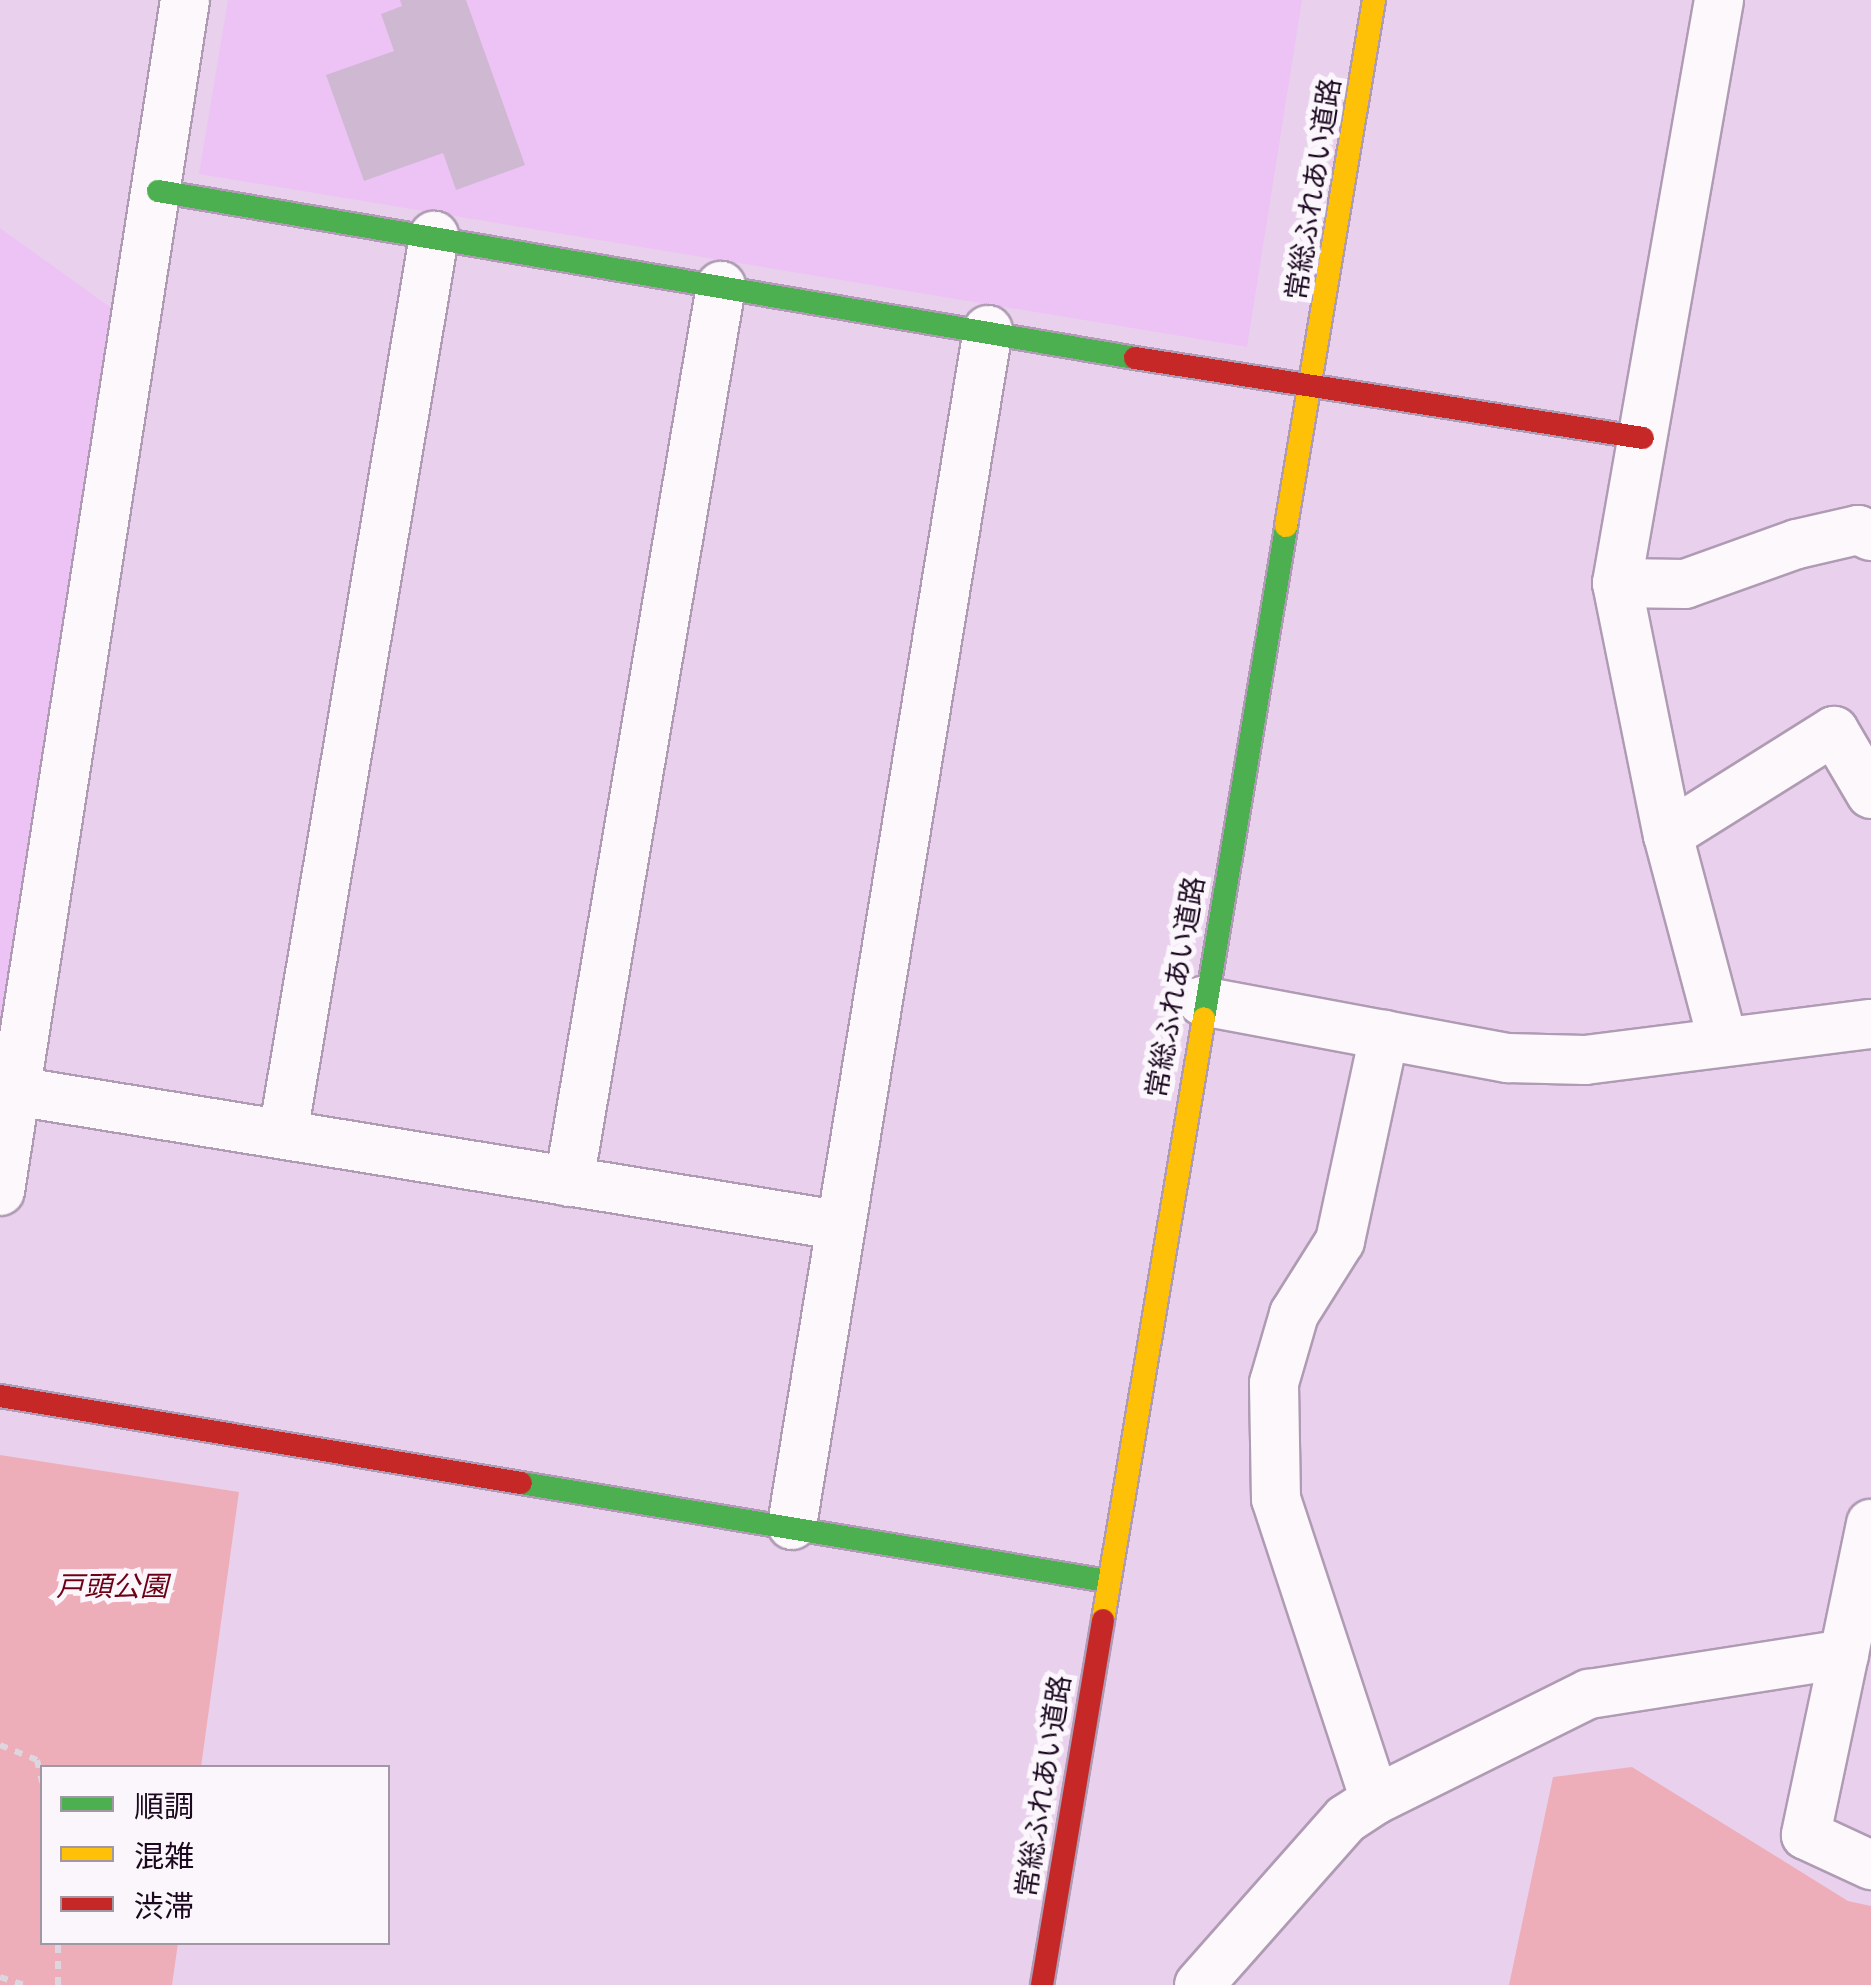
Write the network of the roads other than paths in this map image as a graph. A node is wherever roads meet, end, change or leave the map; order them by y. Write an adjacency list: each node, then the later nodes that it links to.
1 (185, 0): 4 (street)
2 (1374, 0): 8 (street, 常総ふれあい道路)
3 (1719, 0): 9 (street)
4 (158, 191): 5 (street); 18 (street)
5 (434, 236): 6 (street); 19 (street)
6 (721, 286): 7 (street); 20 (street)
7 (988, 330): 8 (street); 22 (street)
8 (1311, 388): 9 (street); 14 (street, 常総ふれあい道路)
9 (1643, 438): 11 (street)
10 (1871, 536): 11 (street)
11 (1618, 583): 13 (street)
12 (1871, 794): 13 (street)
13 (1668, 836): 17 (street)
14 (1202, 1000): 16 (street); 26 (street, 常総ふれあい道路)
15 (1871, 1024): 17 (street)
16 (1384, 1035): 17 (street); 28 (street)
17 (1723, 1041)
18 (14, 1091): 19 (street); 21 (street)
19 (283, 1134): 20 (street)
20 (569, 1182): 22 (street)
21 (0, 1191)
22 (838, 1224): 24 (street)
23 (0, 1396): 24 (street)
24 (792, 1526): 26 (street)
25 (1868, 1551): 27 (street)
26 (1107, 1581): 30 (street, 常総ふれあい道路)
27 (1844, 1654): 28 (street); 29 (street)
28 (1375, 1800): 31 (street)
29 (1871, 1865)
30 (1042, 1985)
31 (1199, 1985)

